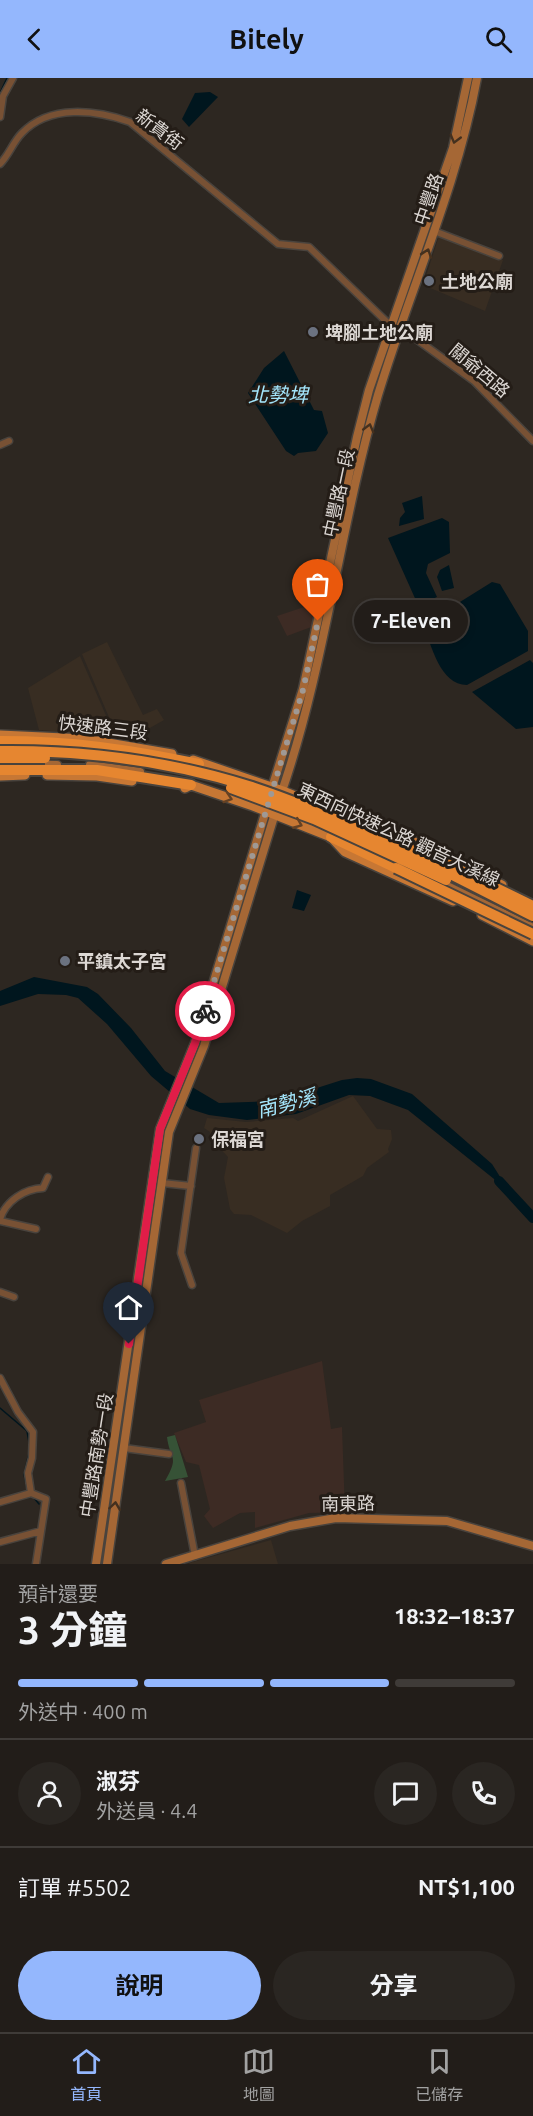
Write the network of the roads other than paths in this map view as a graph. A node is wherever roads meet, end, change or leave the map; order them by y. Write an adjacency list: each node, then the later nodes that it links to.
1 (13, 78): 4 (street)
2 (468, 78): 9 (main road, 中豐路, one-way to 9)
3 (477, 78): 6 (main road, 中豐路)
4 (0, 117)
5 (0, 164): 7 (street, 新貴街)
6 (434, 231): 8 (street); 9 (main road, 中豐路, one-way to 6)
7 (309, 247): 9 (street, 關爺西路)
8 (499, 256)
9 (397, 328): 11 (street, 關爺西路); 13 (main road, 中豐路一段); 14 (main road, 中豐路一段, one-way to 9)
10 (9, 441): 12 (street)
11 (533, 441)
12 (0, 445)
13 (326, 579): 14 (main road); 24 (main road, 中豐路一段)
14 (336, 581): 25 (main road, 中豐路一段)
15 (0, 735): 20 (main road, 快速路三段)
16 (0, 743): 20 (main road, 快速路三段); 20 (highway)
17 (0, 751): 35 (highway, 東西向快速公路 觀音大溪線, bridge)
18 (0, 758): 36 (highway, 東西向快速公路 觀音大溪線, bridge)
19 (0, 764): 23 (main road, 快速路三段)
20 (198, 764): 24 (main road, 快速路三段)
21 (0, 770): 23 (highway)
22 (0, 776): 23 (main road, 快速路三段)
23 (191, 785): 26 (main road, 快速路三段, one-way to 26)
24 (272, 788): 25 (main road, 快速路三段); 26 (main road, 中豐路一段)
25 (283, 791): 26 (main road, 中豐路一段); 27 (main road, 快速路三段)
26 (270, 813): 28 (main road, 快速路三段, one-way to 28); 40 (main road, 中豐路一段)
27 (357, 822): 29 (main road, 快速路三段); 32 (highway, bridge)
28 (331, 837): 30 (main road, 快速路三段); 33 (main road, 快速路三段); 38 (highway, bridge)
29 (481, 879): 30 (main road); 31 (main road, 快速路三段); 34 (main road, 快速路三段)
30 (472, 897): 33 (main road); 37 (main road, 快速路三段)
31 (533, 902)
32 (533, 906)
33 (467, 907): 39 (main road, 快速路三段)
34 (533, 911)
35 (533, 916)
36 (533, 922)
37 (533, 928)
38 (533, 934)
39 (533, 941)
40 (175, 1106): 43 (main road, 中豐路南勢一段); 44 (main road, 中豐路南勢一段)
41 (196, 1148): 45 (street)
42 (48, 1177): 46 (street)
43 (152, 1183): 44 (main road); 62 (main road, 中豐路南勢一段)
44 (162, 1183): 45 (street); 52 (main road, 中豐路南勢一段)
45 (191, 1186): 48 (street)
46 (0, 1220): 47 (street)
47 (36, 1229)
48 (192, 1286)
49 (0, 1292): 50 (street)
50 (14, 1297)
51 (0, 1378): 55 (street)
52 (124, 1448): 53 (street); 63 (main road, 中豐路南勢一段, one-way to 52)
53 (169, 1454)
54 (181, 1483): 60 (street)
55 (31, 1493): 56 (street); 57 (street)
56 (0, 1502)
57 (41, 1531): 58 (street); 61 (street)
58 (0, 1542)
59 (533, 1545): 60 (main road, 南東路)
60 (195, 1556): 64 (main road, 南東路)
61 (36, 1564)
62 (96, 1564)
63 (107, 1564)
64 (166, 1564)

